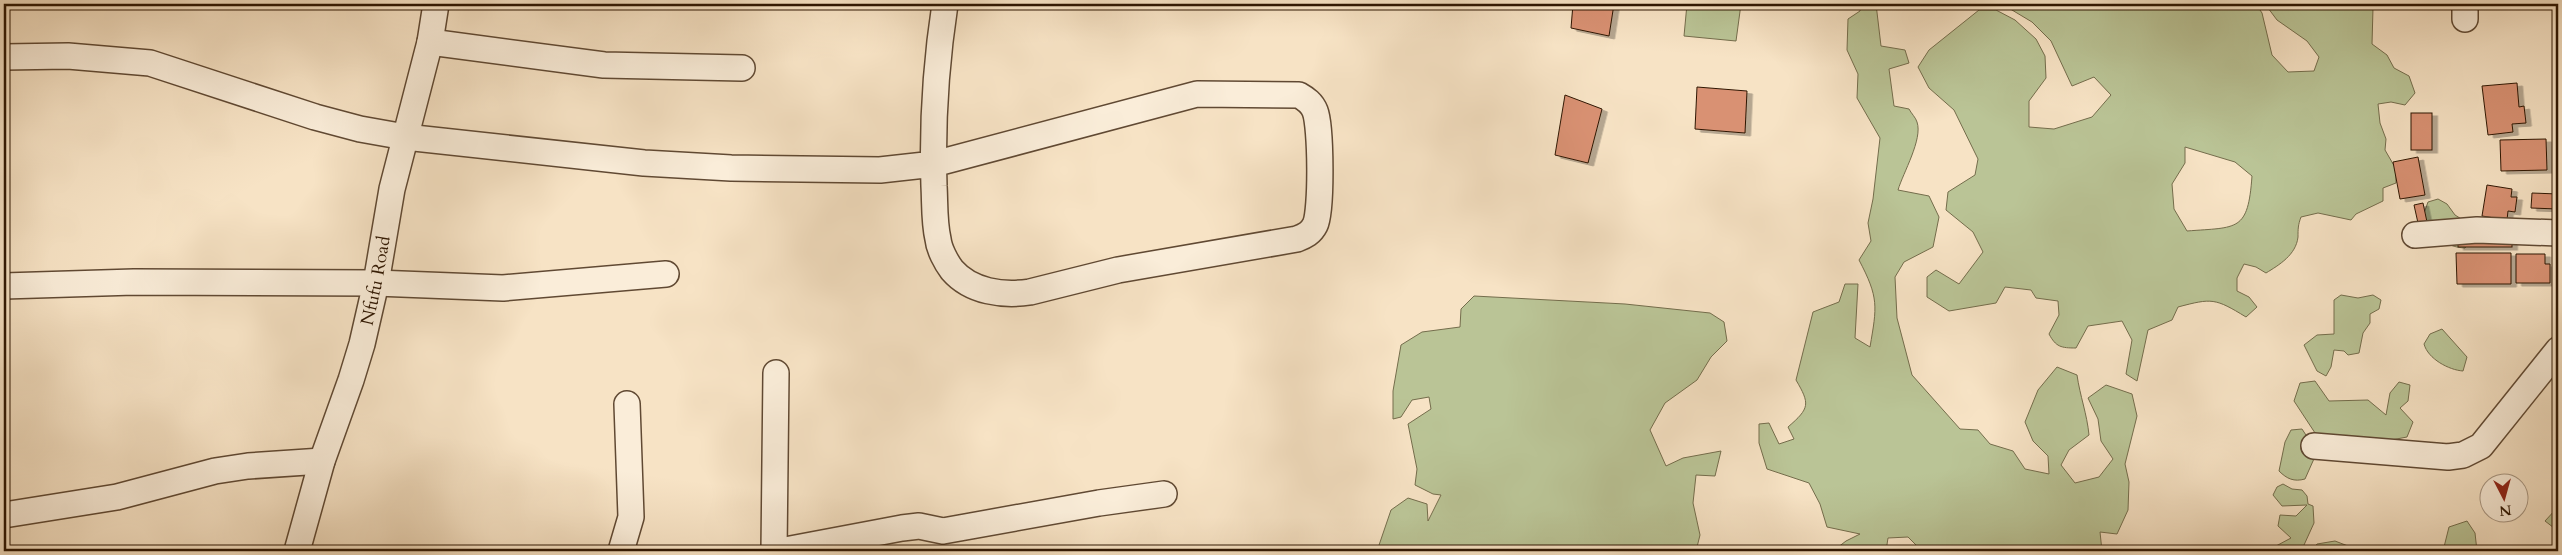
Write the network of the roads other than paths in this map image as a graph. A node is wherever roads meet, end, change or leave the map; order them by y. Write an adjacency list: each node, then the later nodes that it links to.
1 (436, 4): 3 (street, Nfufu Road)
2 (945, 4): 7 (street)
3 (430, 42): 5 (street); 6 (street, Nfufu Road)
4 (4, 57): 6 (street)
5 (742, 68)
6 (405, 136): 7 (street); 11 (street, Nfufu Road)
7 (934, 164): 7 (street)
8 (2558, 233): 9 (street)
9 (2416, 235)
10 (666, 274): 11 (street)
11 (376, 283): 12 (street); 17 (street, Nfufu Road)
12 (4, 286)
13 (2558, 350): 16 (street)
14 (776, 373): 24 (street)
15 (627, 404): 23 (street)
16 (2314, 446)
17 (322, 461): 19 (street); 22 (street, Nfufu Road)
18 (1164, 494): 20 (street)
19 (4, 515)
20 (939, 541): 21 (street)
21 (860, 545): 25 (street)
22 (297, 551)
23 (621, 551)
24 (774, 551)
25 (780, 551)

